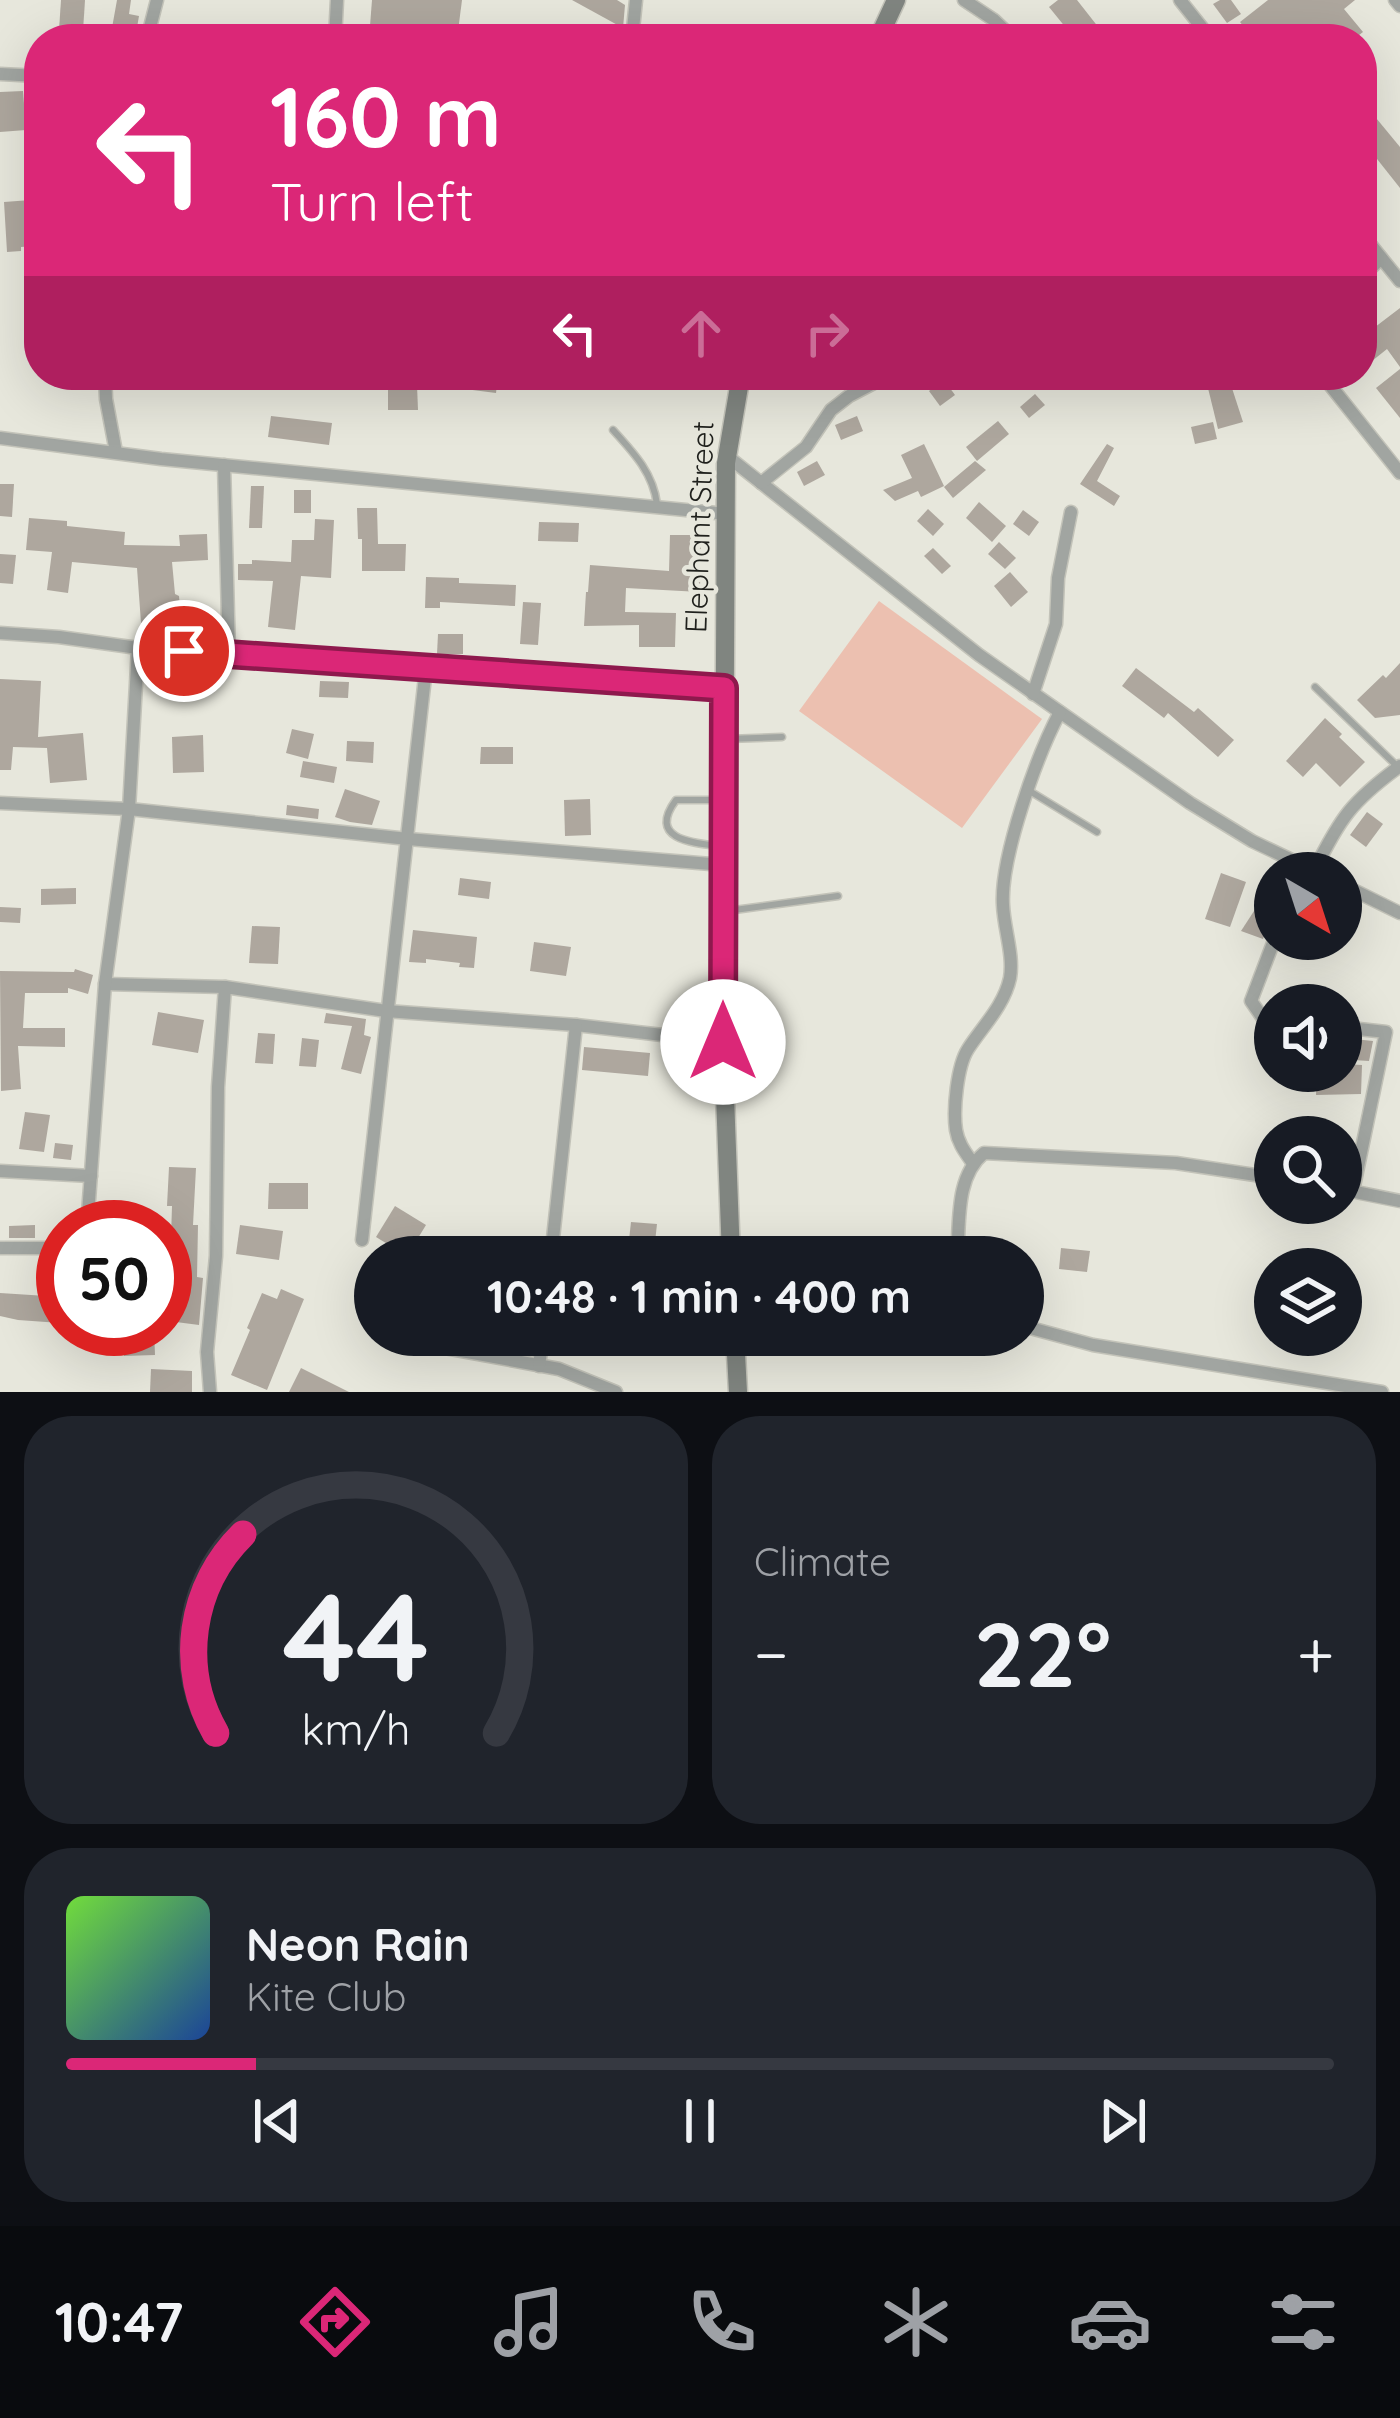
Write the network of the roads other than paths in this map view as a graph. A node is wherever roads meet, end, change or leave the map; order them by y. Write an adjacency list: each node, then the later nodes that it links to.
1 (964, 0): 2 (street)
2 (998, 24)
3 (1377, 253): 4 (street)
4 (1381, 258): 5 (street); 6 (street)
5 (1377, 262)
6 (1400, 281)
7 (107, 390): 13 (street)
8 (736, 390): 14 (main road, Elephant Street)
9 (860, 390): 17 (street)
10 (1334, 390): 16 (street)
11 (613, 430): 18 (lane)
12 (0, 438): 13 (street)
13 (116, 452): 15 (street)
14 (727, 455): 17 (street); 20 (main road, Elephant Street)
15 (224, 465): 18 (street); 23 (street)
16 (1400, 473)
17 (761, 483): 27 (street)
18 (658, 508): 20 (street)
19 (1071, 512): 27 (street)
20 (727, 514): 26 (main road, Elephant Street)
21 (0, 633): 22 (street)
22 (138, 648): 23 (street); 35 (street)
23 (229, 654): 24 (street)
24 (426, 668): 26 (street); 37 (street)
25 (1315, 687): 31 (lane)
26 (724, 688): 30 (main road, Elephant Street)
27 (1033, 694): 28 (street)
28 (1060, 712): 32 (street); 38 (street)
29 (782, 737): 30 (lane)
30 (724, 739): 33 (main road, Elephant Street)
31 (1399, 766): 39 (street)
32 (1028, 790): 36 (lane); 52 (street)
33 (723, 801): 40 (main road, Elephant Street); 40 (lane)
34 (0, 803): 35 (street)
35 (129, 808): 37 (street); 45 (street)
36 (1096, 832)
37 (408, 838): 40 (street); 47 (street)
38 (1274, 852)
39 (1321, 852)
40 (723, 855): 43 (main road, Elephant Street)
41 (1362, 894): 44 (street)
42 (838, 896): 43 (lane)
43 (723, 912): 50 (main road, Elephant Street)
44 (1400, 913)
45 (105, 984): 46 (street); 55 (street)
46 (225, 987): 47 (street); 70 (street)
47 (386, 1011): 48 (street); 59 (street)
48 (576, 1025): 50 (street); 60 (street)
49 (1362, 1029): 51 (street)
50 (723, 1042): 61 (main road, Elephant Street)
51 (1362, 1129)
52 (972, 1162): 54 (street); 62 (street)
53 (0, 1171): 55 (street)
54 (1254, 1175)
55 (91, 1176): 57 (street)
56 (1362, 1193): 58 (street)
57 (89, 1200)
58 (1400, 1201)
59 (362, 1236)
60 (553, 1236)
61 (730, 1236)
62 (959, 1236)
63 (0, 1248): 64 (street)
64 (36, 1248)
65 (1044, 1332): 73 (street)
66 (487, 1356): 69 (street)
67 (540, 1356): 69 (street)
68 (737, 1356): 72 (main road)
69 (539, 1366): 71 (street)
70 (210, 1392)
71 (616, 1392)
72 (738, 1392)
73 (1382, 1392)

